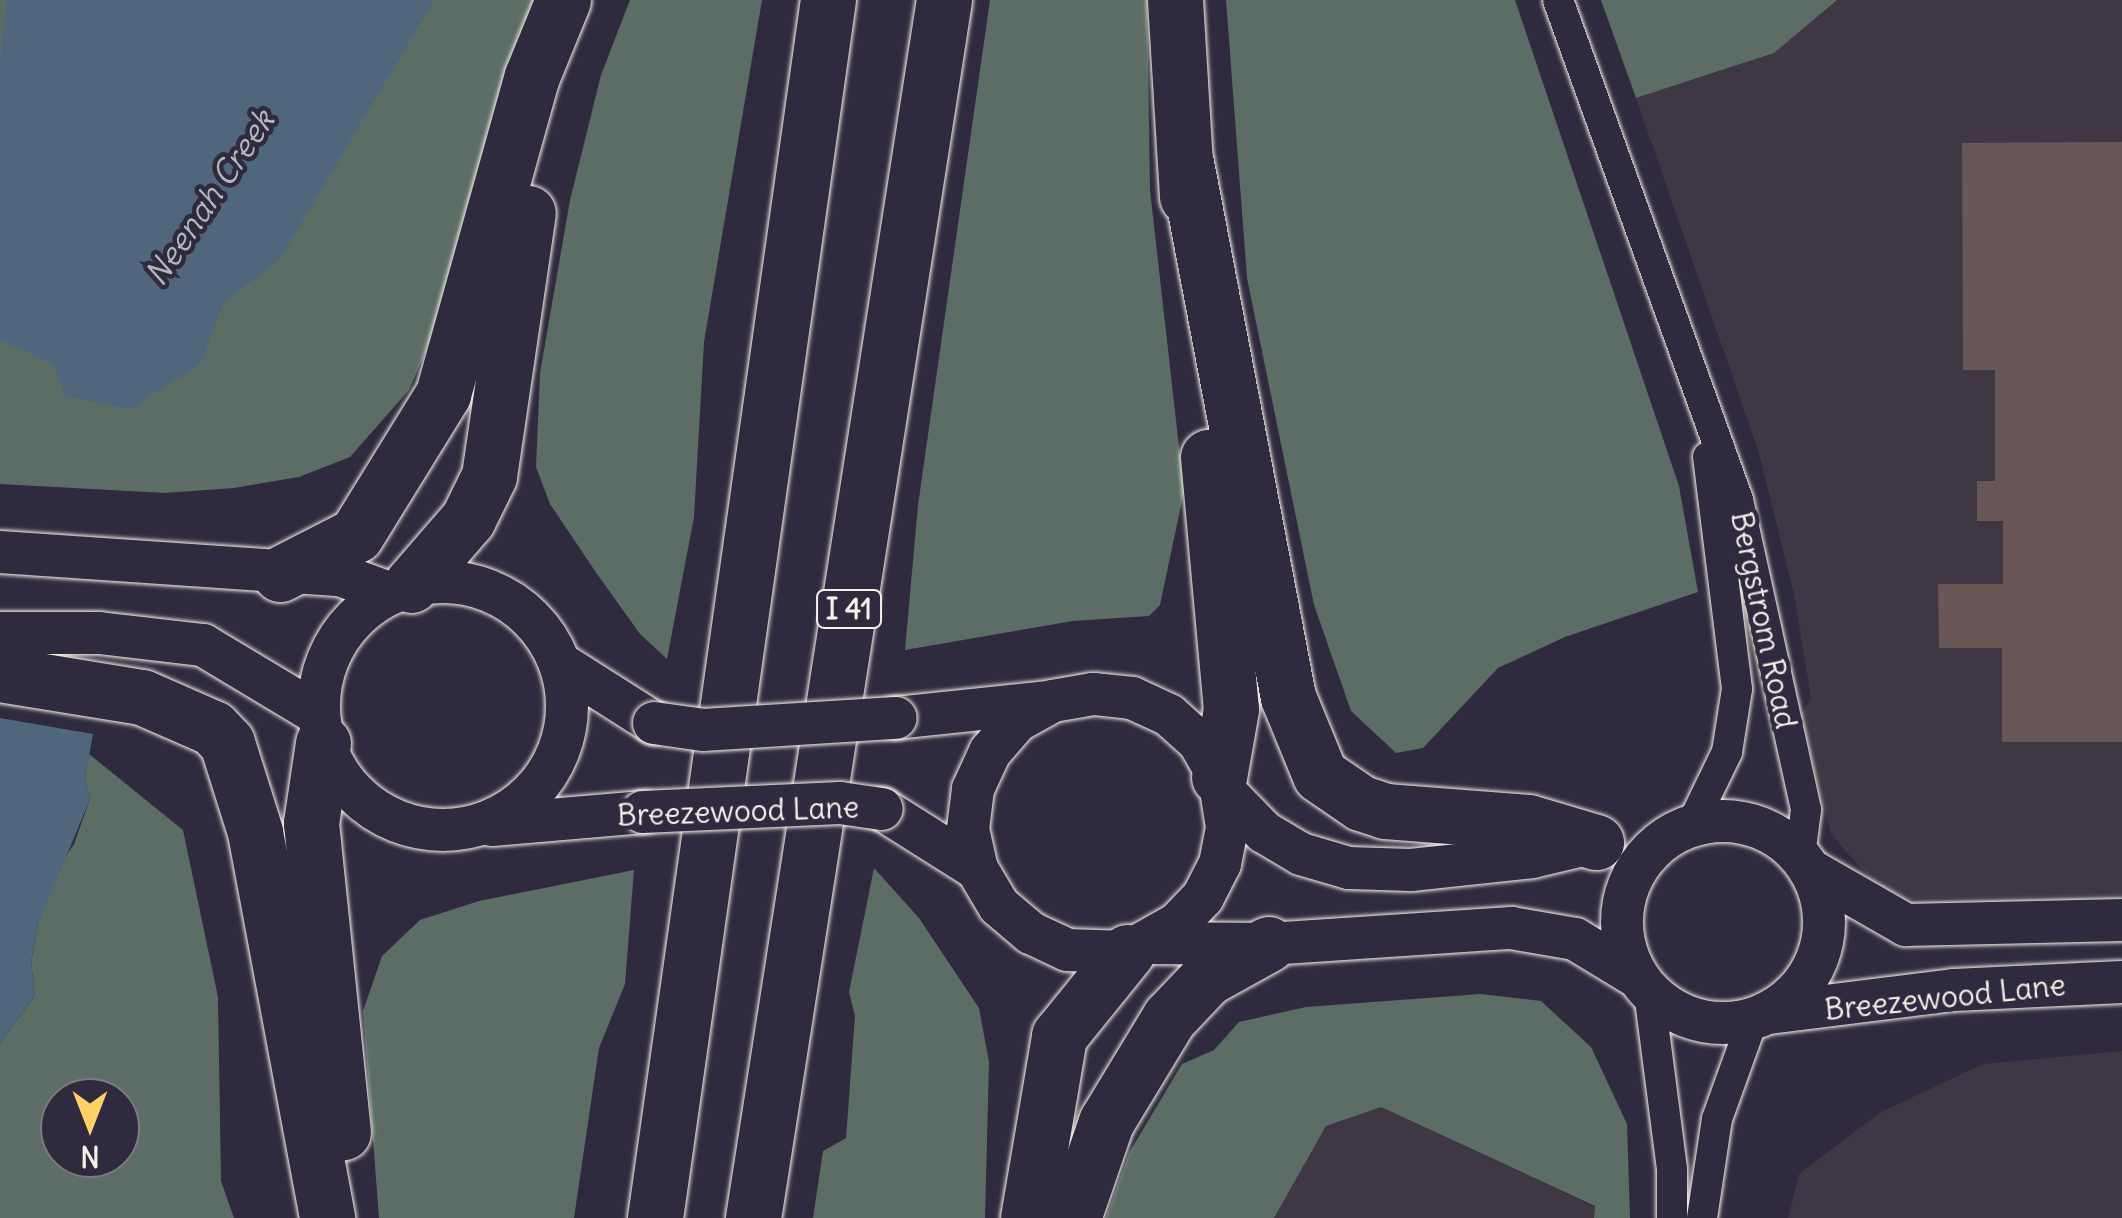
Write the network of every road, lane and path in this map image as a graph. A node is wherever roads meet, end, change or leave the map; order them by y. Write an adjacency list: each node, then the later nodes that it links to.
1 (563, 0): 10 (highway)
2 (593, 0): 11 (highway)
3 (828, 0): 31 (highway)
4 (944, 0): 32 (highway, I 41)
5 (1175, 0): 7 (highway)
6 (1558, 0): 8 (street, Bergstrom Road)
7 (1186, 163): 17 (highway); 20 (highway)
8 (1698, 390): 19 (street, Bergstrom Road); 21 (street, Bergstrom Road)
9 (0, 552): 10 (main road)
10 (280, 574): 11 (main road)
11 (400, 590): 13 (main road); 16 (main road)
12 (0, 634): 16 (main road)
13 (562, 664): 15 (main road, bridge); 18 (main road)
14 (0, 674): 29 (highway)
15 (1053, 702): 17 (main road); 22 (main road)
16 (321, 728): 18 (main road); 30 (highway)
17 (1221, 784): 20 (main road); 25 (main road)
18 (482, 826): 22 (main road, Breezewood Lane, bridge)
19 (1682, 826): 20 (main road); 21 (main road); 27 (main road)
20 (1596, 842)
21 (1805, 863): 23 (main road, Breezewood Lane); 28 (main road)
22 (977, 869): 25 (main road)
23 (2122, 920)
24 (1268, 944): 25 (main road); 27 (main road); 34 (highway)
25 (1136, 947): 33 (highway)
26 (2122, 982): 28 (main road, Breezewood Lane)
27 (1642, 983): 28 (main road); 35 (street)
28 (1761, 1016): 36 (street)
29 (326, 1218)
30 (351, 1218)
31 (654, 1218)
32 (753, 1218)
33 (1028, 1218)
34 (1074, 1218)
35 (1672, 1218)
36 (1702, 1218)

